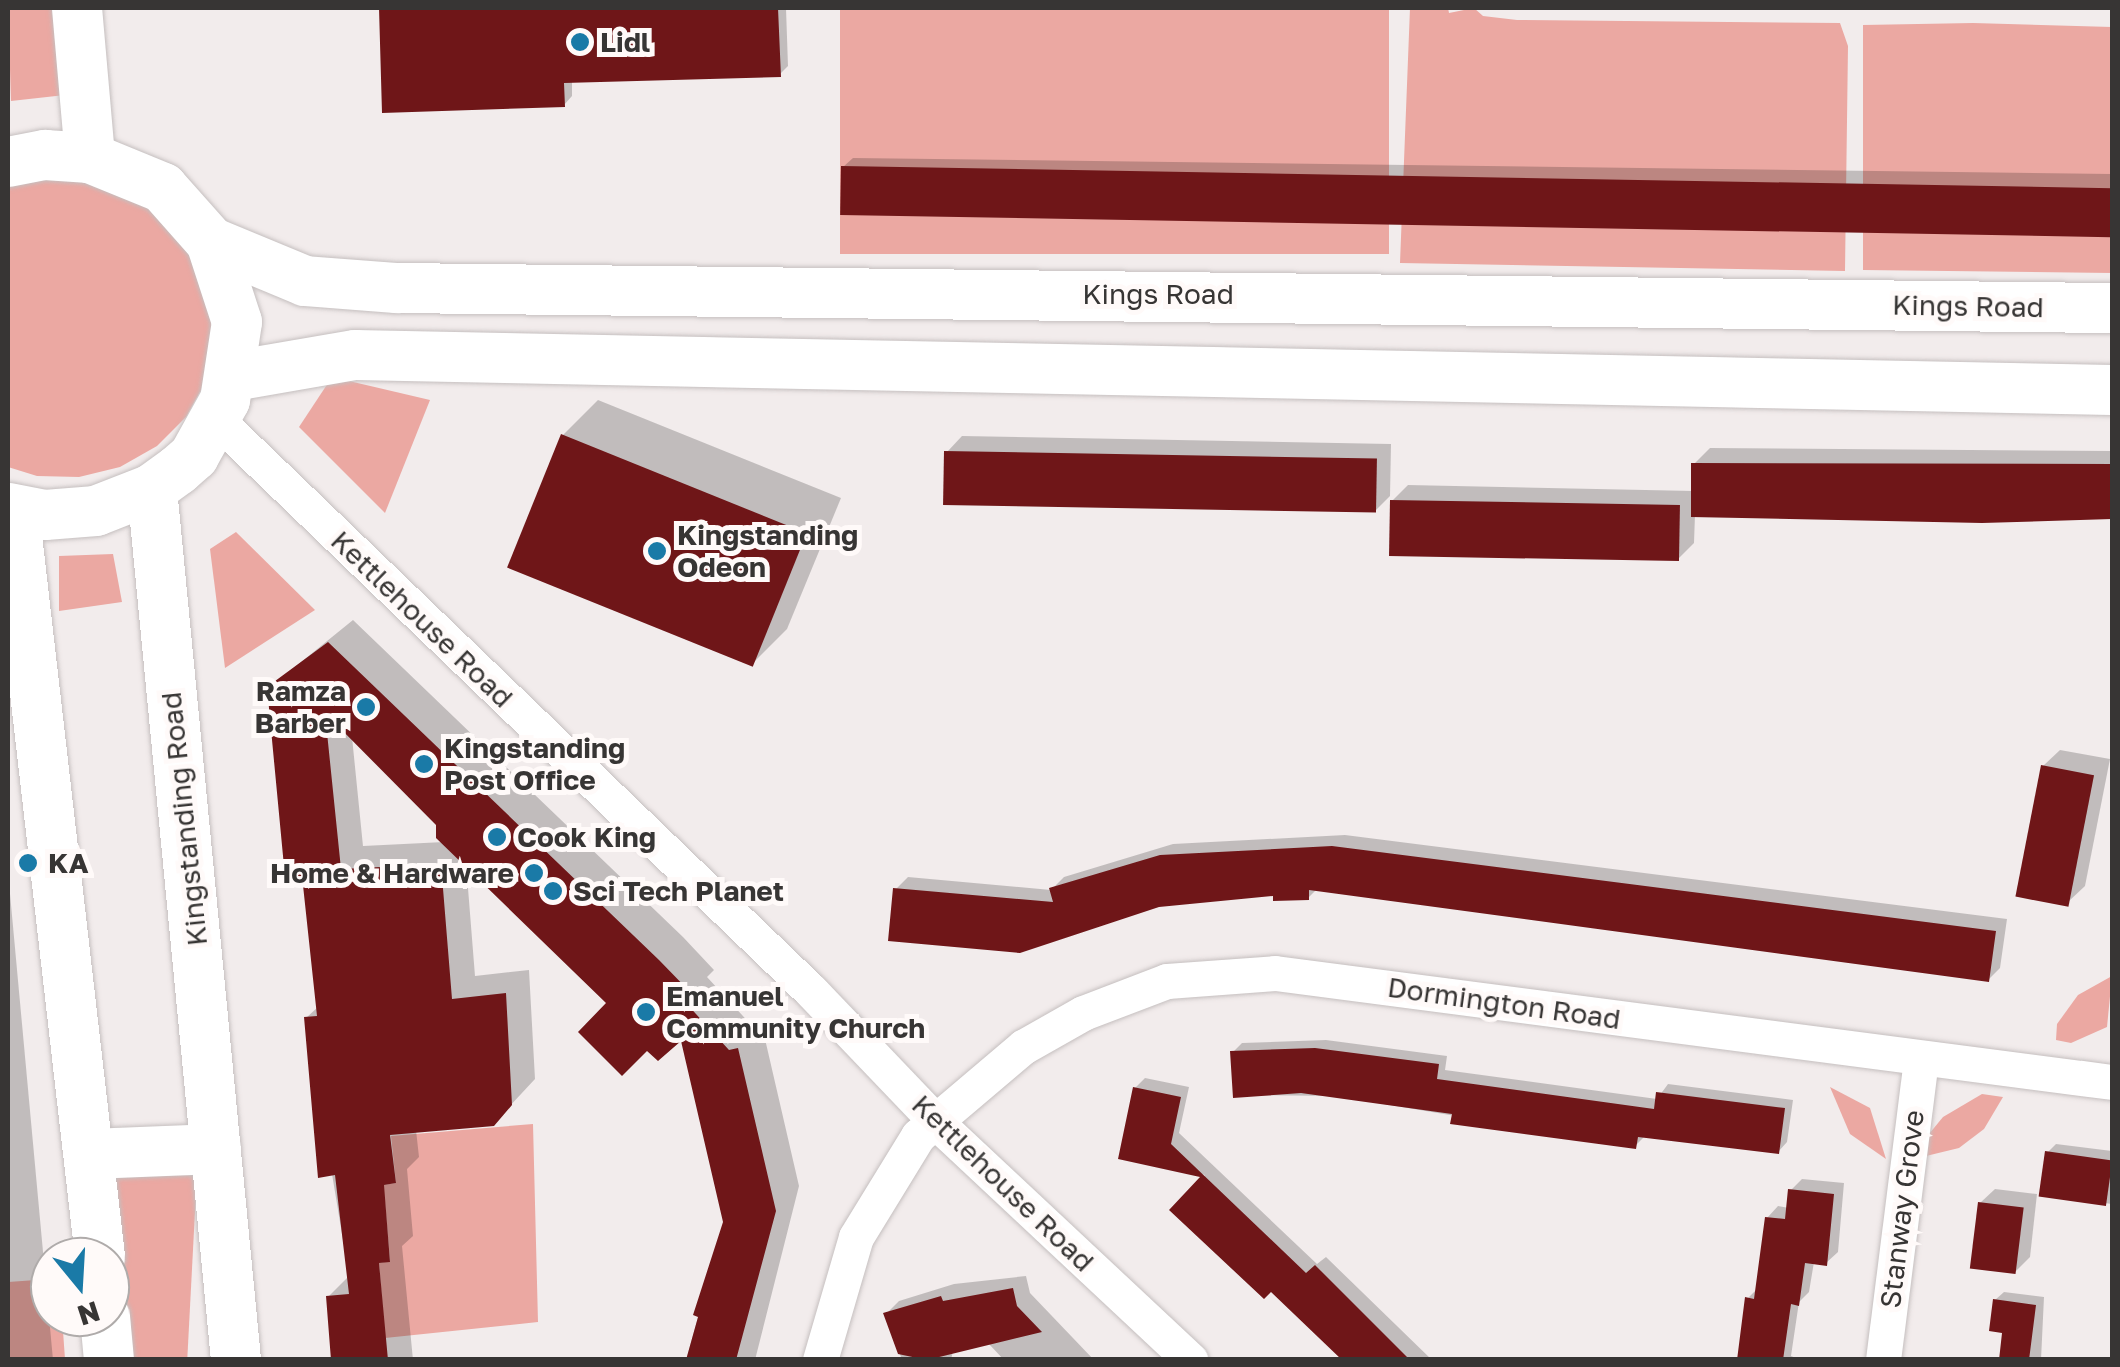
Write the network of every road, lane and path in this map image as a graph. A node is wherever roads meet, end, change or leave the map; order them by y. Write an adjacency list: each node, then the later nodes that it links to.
1 (77, 8): 2 (main road)
2 (90, 158): 3 (main road); 4 (main road)
3 (8, 162)
4 (212, 242): 5 (main road, Kings Road); 7 (main road)
5 (2112, 308)
6 (2112, 390): 7 (main road)
7 (225, 398): 8 (main road); 12 (street, Kettlehouse Road)
8 (152, 489): 9 (main road); 13 (main road, Kingstanding Road)
9 (11, 509): 14 (main road)
10 (1921, 1058): 11 (street, Dormington Road); 12 (street, Dormington Road); 19 (street, Stanway Grove)
11 (2112, 1082)
12 (937, 1123): 17 (street, Dormington Road); 18 (street, Kettlehouse Road)
13 (216, 1148): 14 (main road); 16 (main road, Kingstanding Road)
14 (90, 1154): 15 (main road)
15 (98, 1237)
16 (236, 1360)
17 (820, 1360)
18 (1190, 1360)
19 (1883, 1360)

